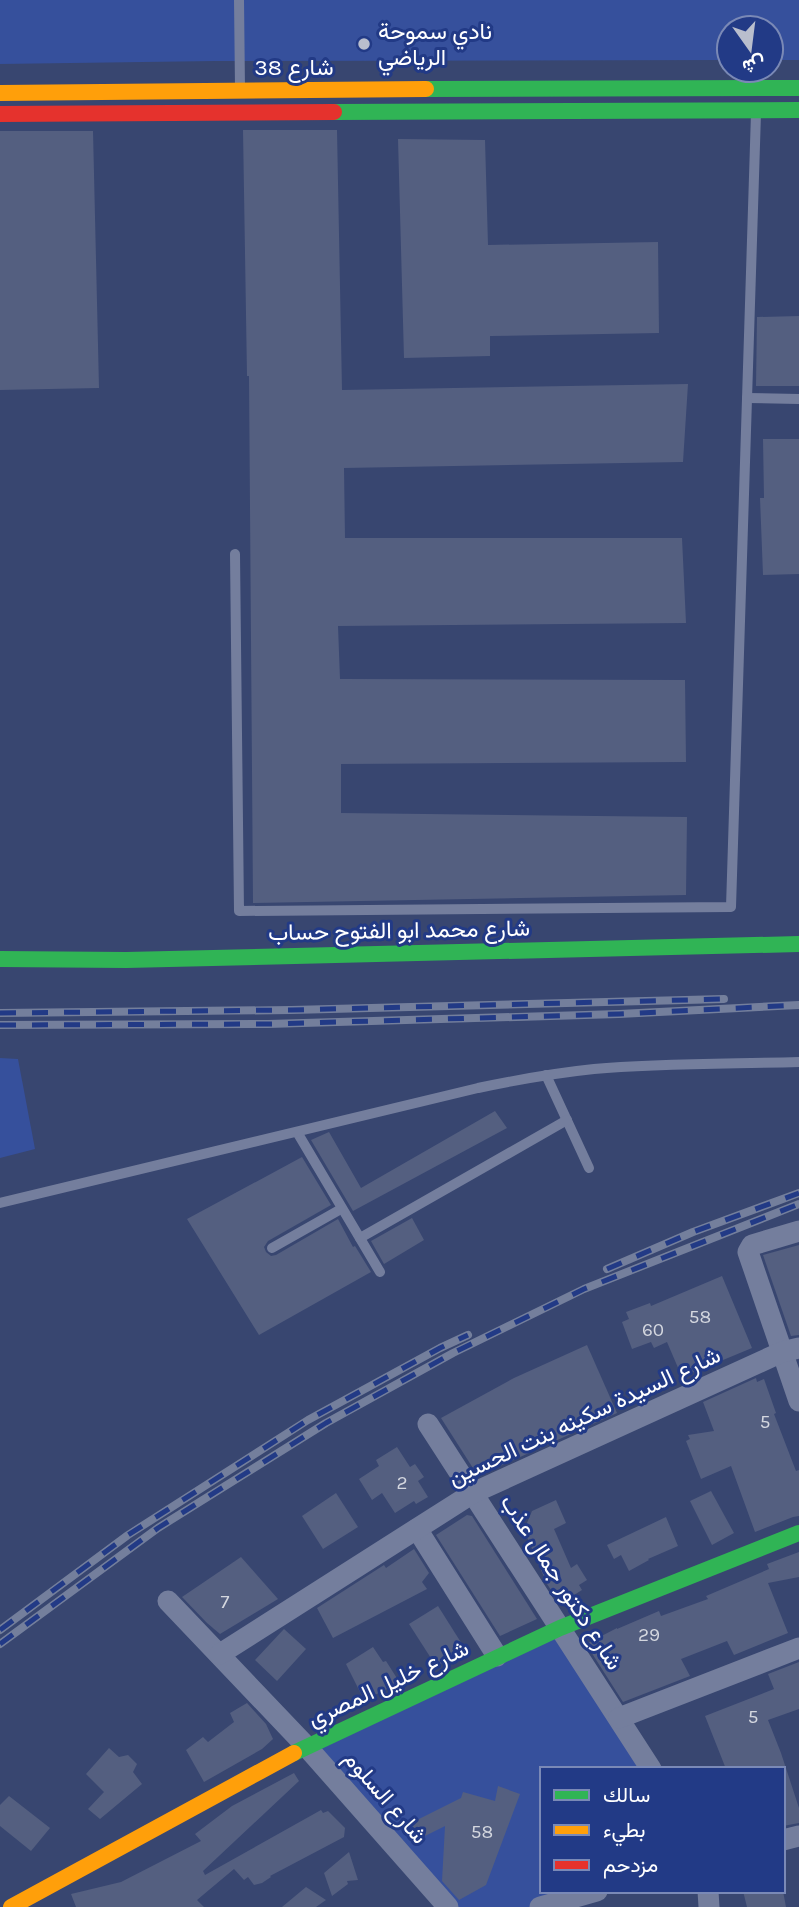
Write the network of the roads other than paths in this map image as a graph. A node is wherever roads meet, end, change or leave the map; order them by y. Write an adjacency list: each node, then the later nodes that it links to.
1 (239, 0): 4 (lane)
2 (799, 88): 3 (street, شارع 38)
3 (531, 89): 4 (street, شارع 38); 8 (street)
4 (240, 90): 5 (street, شارع 38)
5 (0, 93)
6 (757, 110): 7 (street, شارع 38); 8 (street, شارع 38); 10 (lane)
7 (799, 110)
8 (530, 111): 9 (street, شارع 38)
9 (0, 114)
10 (747, 398): 11 (lane); 12 (lane)
11 (799, 399)
12 (235, 555)
13 (799, 944): 14 (street, شارع محمد ابو الفتوح حساب)
14 (0, 959)
15 (799, 1062): 16 (lane)
16 (546, 1075): 17 (lane); 18 (lane)
17 (567, 1120): 19 (lane); 23 (lane)
18 (297, 1132): 20 (lane); 21 (lane)
19 (589, 1168)
20 (0, 1203)
21 (341, 1209): 23 (lane); 24 (lane)
22 (799, 1231): 26 (street)
23 (360, 1238): 25 (lane)
24 (272, 1248)
25 (380, 1272)
26 (791, 1350): 27 (street); 29 (street, شارع السيدة سكينه بنت الحسين)
27 (799, 1401)
28 (428, 1424): 29 (street, شارع دكتور جمال عذب)
29 (473, 1493): 30 (street, شارع السيدة سكينه بنت الحسين); 33 (street, شارع دكتور جمال عذب)
30 (417, 1529): 35 (street, شارع السيدة سكينه بنت الحسين); 36 (street)
31 (799, 1533): 33 (street, شارع خليل المصري)
32 (168, 1601): 35 (street, شارع السلوم)
33 (560, 1628): 36 (street, شارع خليل المصري); 37 (street, شارع دكتور جمال عذب)
34 (799, 1648): 37 (street)
35 (220, 1654): 38 (street, شارع السلوم)
36 (497, 1657): 38 (street, شارع خليل المصري)
37 (619, 1718): 39 (street, شارع دكتور جمال عذب)
38 (306, 1746): 42 (street, شارع خليل المصري); 43 (street, شارع السلوم)
39 (651, 1767)
40 (590, 1893): 44 (street)
41 (0, 1902): 42 (street)
42 (10, 1907)
43 (448, 1907)
44 (540, 1907)

